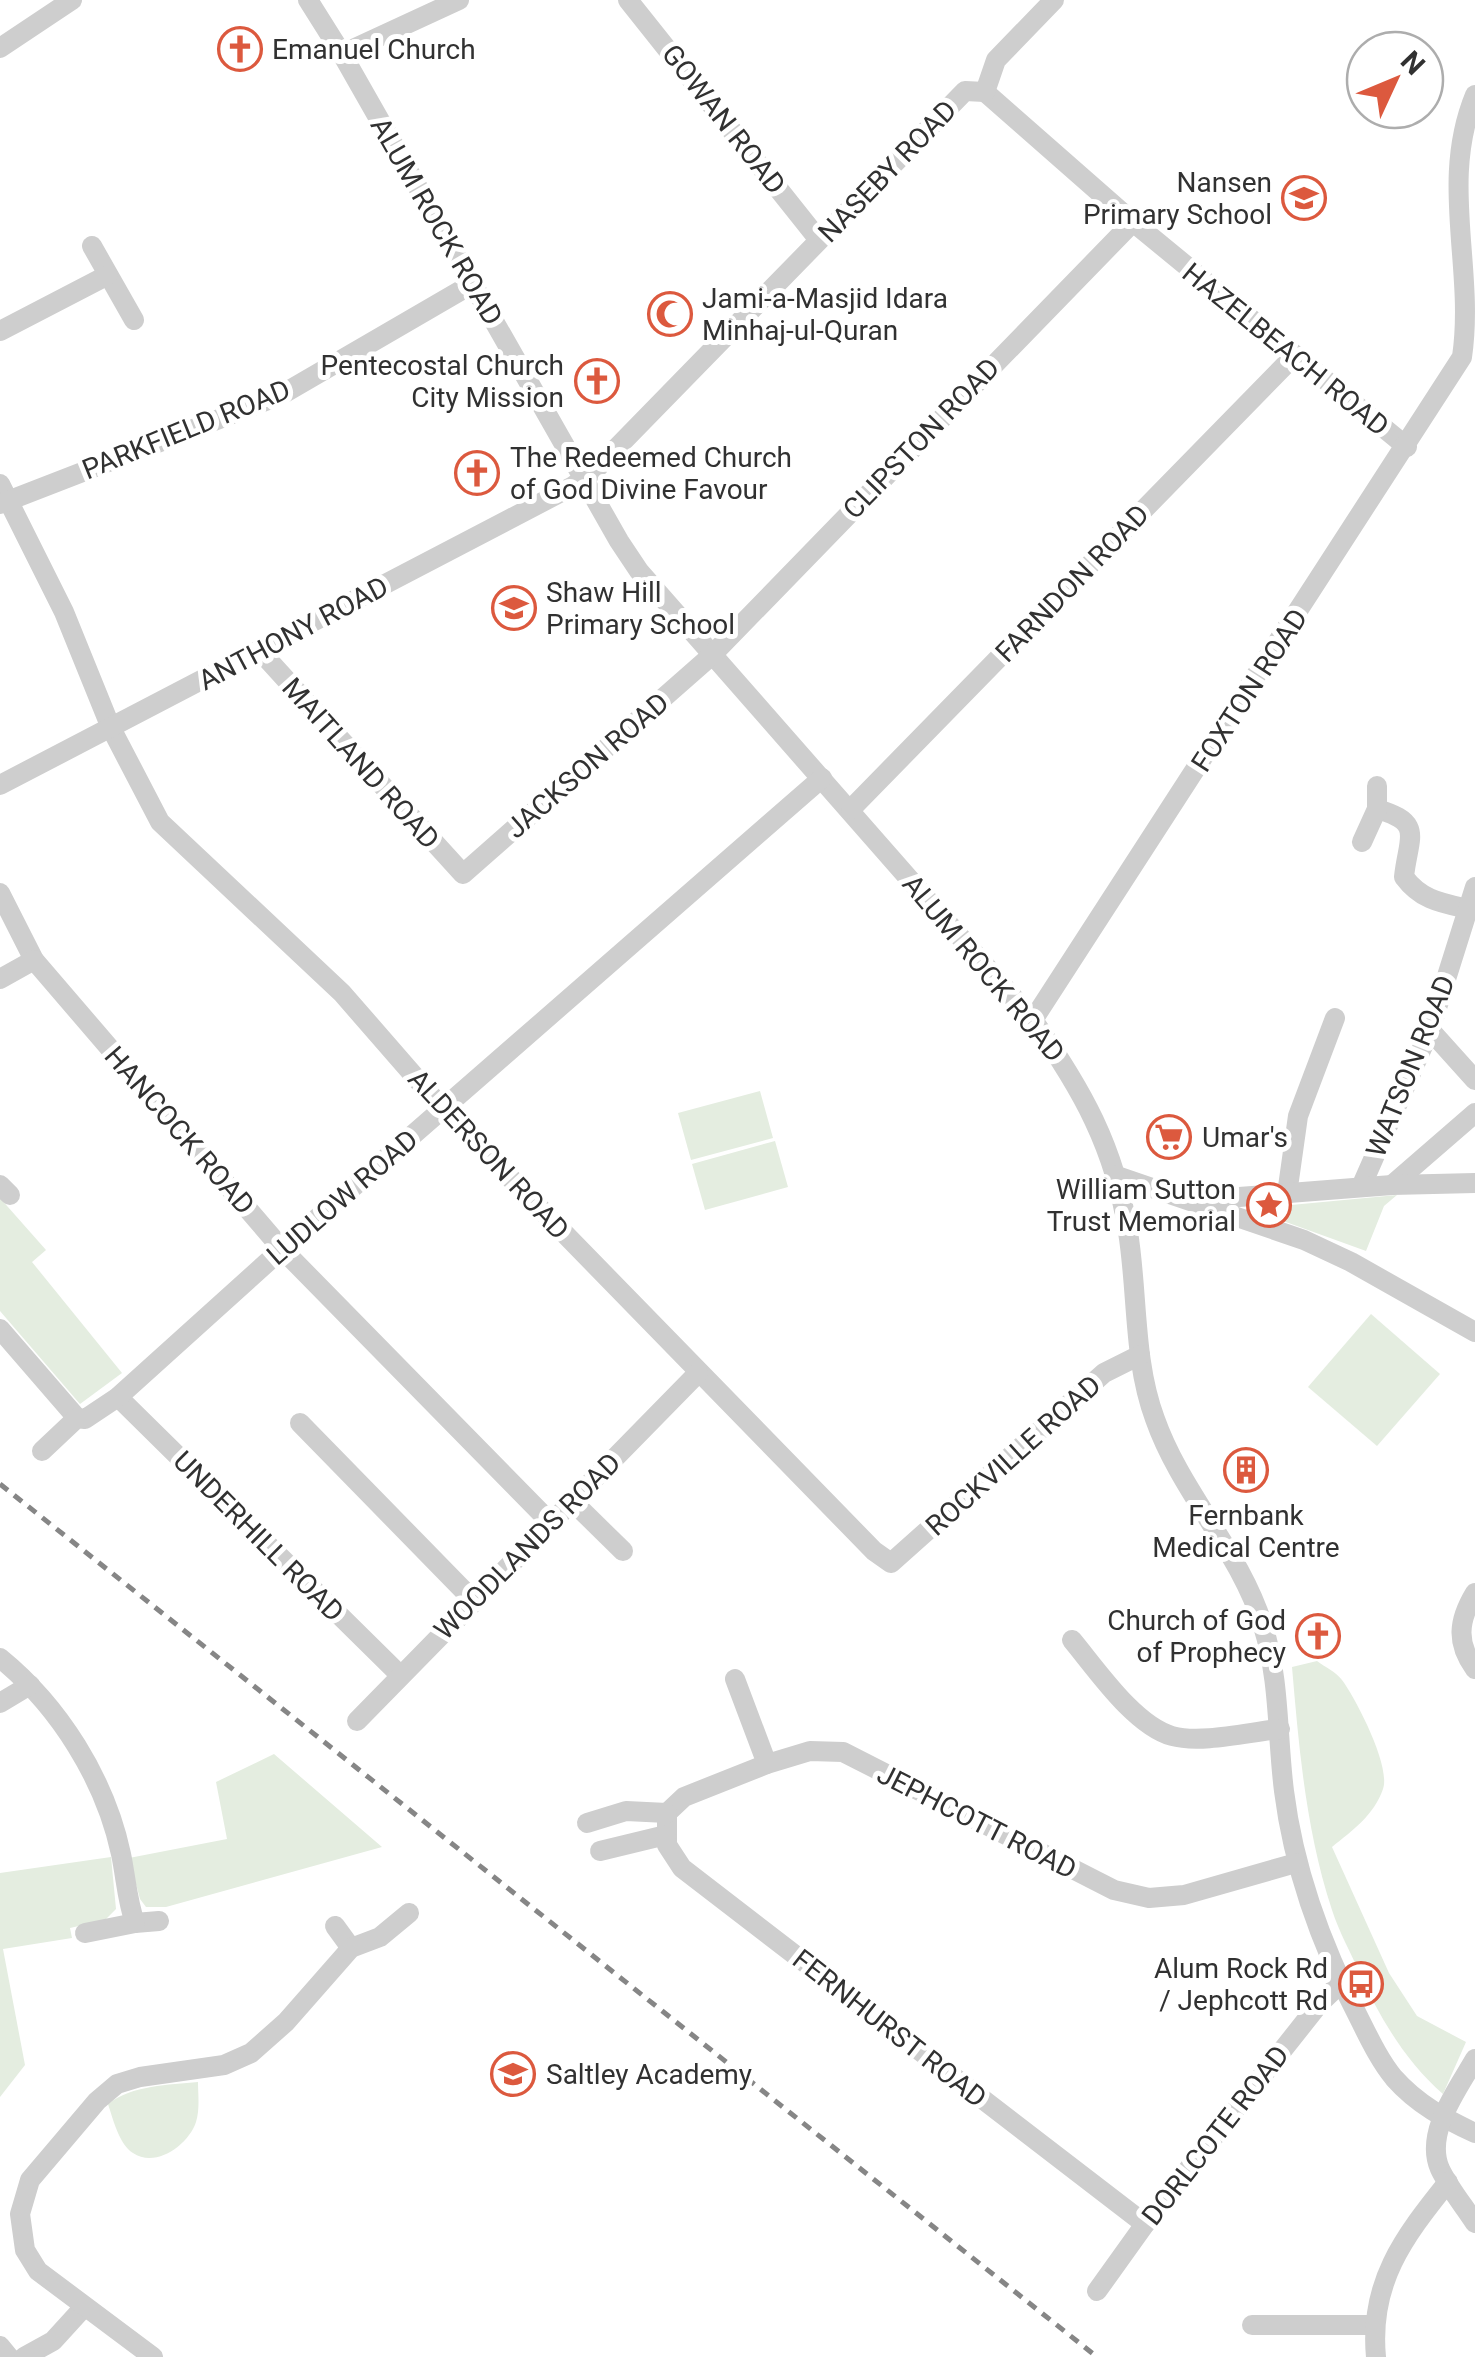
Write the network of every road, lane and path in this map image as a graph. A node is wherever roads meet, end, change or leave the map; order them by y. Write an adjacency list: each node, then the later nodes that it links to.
1 (72, 0): 6 (street)
2 (308, 0): 7 (street, ALUM ROCK ROAD)
3 (459, 0): 7 (street)
4 (628, 0): 11 (street, GOWAN ROAD)
5 (1054, 0): 8 (street, NASEBY ROAD)
6 (0, 48)
7 (342, 54): 15 (street, ALUM ROCK ROAD)
8 (986, 92): 10 (street, HAZELBEACH ROAD); 11 (street, NASEBY ROAD)
9 (1475, 95): 14 (street)
10 (1132, 222): 19 (street, HAZELBEACH ROAD); 24 (street, CLIPSTON ROAD)
11 (820, 240): 21 (street, NASEBY ROAD)
12 (92, 246): 13 (street)
13 (108, 275): 16 (street); 17 (street)
14 (1472, 275): 18 (street)
15 (472, 284): 21 (street, ALUM ROCK ROAD); 22 (street, PARKFIELD ROAD)
16 (134, 320)
17 (0, 331)
18 (1468, 353): 20 (street, FOXTON ROAD)
19 (1294, 357): 20 (street, HAZELBEACH ROAD); 29 (street, FARNDON ROAD)
20 (1407, 447): 39 (street, FOXTON ROAD)
21 (584, 478): 23 (street, ANTHONY ROAD); 24 (street, ALUM ROCK ROAD)
22 (3, 496): 25 (street, ALDERSON ROAD)
23 (260, 651): 25 (street, ANTHONY ROAD); 32 (street, MAITLAND ROAD)
24 (711, 656): 26 (street, ALUM ROCK ROAD); 32 (street, JACKSON ROAD)
25 (111, 728): 27 (street, ANTHONY ROAD); 42 (street, ALDERSON ROAD)
26 (822, 778): 29 (street, ALUM ROCK ROAD); 42 (street, LUDLOW ROAD)
27 (0, 784)
28 (1377, 786): 30 (street)
29 (851, 809): 39 (street, ALUM ROCK ROAD)
30 (1377, 809): 31 (street); 35 (street)
31 (1362, 842)
32 (463, 874)
33 (1475, 887): 35 (street, WATSON ROAD)
34 (0, 894): 36 (street, HANCOCK ROAD)
35 (1468, 910): 40 (street, WATSON ROAD)
36 (34, 960): 37 (street); 50 (street, HANCOCK ROAD)
37 (0, 979)
38 (1335, 1018): 48 (street)
39 (1033, 1020): 44 (street, ALUM ROCK ROAD)
40 (1430, 1030): 41 (street); 47 (street, WATSON ROAD)
41 (1475, 1080)
42 (443, 1108): 50 (street, LUDLOW ROAD); 54 (street, ALDERSON ROAD)
43 (1475, 1114): 46 (street)
44 (1114, 1175): 49 (street); 53 (street, ALUM ROCK ROAD)
45 (1475, 1183): 46 (street)
46 (1392, 1185): 47 (street)
47 (1361, 1188): 48 (street)
48 (1287, 1194): 49 (street)
49 (1208, 1205): 52 (street)
50 (282, 1248): 55 (street, LUDLOW ROAD); 60 (street, HANCOCK ROAD)
51 (0, 1329): 56 (street)
52 (1475, 1332)
53 (1140, 1355): 62 (street, ROCKVILLE ROAD); 73 (street, ALUM ROCK ROAD)
54 (698, 1372): 59 (street, WOODLANDS ROAD); 62 (street, ALDERSON ROAD)
55 (118, 1397): 56 (street, LUDLOW ROAD); 68 (street, UNDERHILL ROAD)
56 (77, 1418): 58 (street, LUDLOW ROAD)
57 (300, 1423): 64 (street)
58 (42, 1451)
59 (572, 1500): 60 (street, WOODLANDS ROAD); 61 (street)
60 (550, 1522): 64 (street, WOODLANDS ROAD)
61 (623, 1550)
62 (891, 1563)
63 (1475, 1593): 67 (street)
64 (473, 1600): 68 (street, WOODLANDS ROAD)
65 (1072, 1640): 73 (street)
66 (0, 1658): 70 (street)
67 (1475, 1670)
68 (400, 1675): 72 (street, WOODLANDS ROAD)
69 (735, 1679): 74 (street)
70 (30, 1685): 71 (street); 82 (street)
71 (0, 1703)
72 (357, 1721)
73 (1280, 1728): 79 (street, ALUM ROCK ROAD)
74 (768, 1764): 75 (street, JEPHCOTT ROAD); 79 (street, JEPHCOTT ROAD)
75 (667, 1813): 76 (street); 77 (street)
76 (587, 1822)
77 (666, 1836): 78 (street); 92 (street, FERNHURST ROAD)
78 (600, 1851)
79 (1296, 1864): 86 (street, ALUM ROCK ROAD)
80 (409, 1913): 85 (street)
81 (159, 1921): 82 (street)
82 (135, 1923): 84 (street)
83 (335, 1926): 85 (street)
84 (84, 1933)
85 (351, 1948): 94 (street)
86 (1341, 1984): 88 (street, ALUM ROCK ROAD); 92 (street, DORLCOTE ROAD)
87 (1474, 2060): 88 (street)
88 (1443, 2118): 89 (street, ALUM ROCK ROAD); 90 (street)
89 (1475, 2133)
90 (1448, 2182): 91 (street); 96 (street)
91 (1475, 2223)
92 (1144, 2224): 93 (street, DORLCOTE ROAD)
93 (1096, 2292)
94 (84, 2307): 99 (street); 100 (street)
95 (1252, 2325): 96 (street)
96 (1373, 2325): 101 (street)
97 (0, 2346): 98 (street)
98 (10, 2357)
99 (24, 2357)
100 (153, 2357)
101 (1376, 2357)

